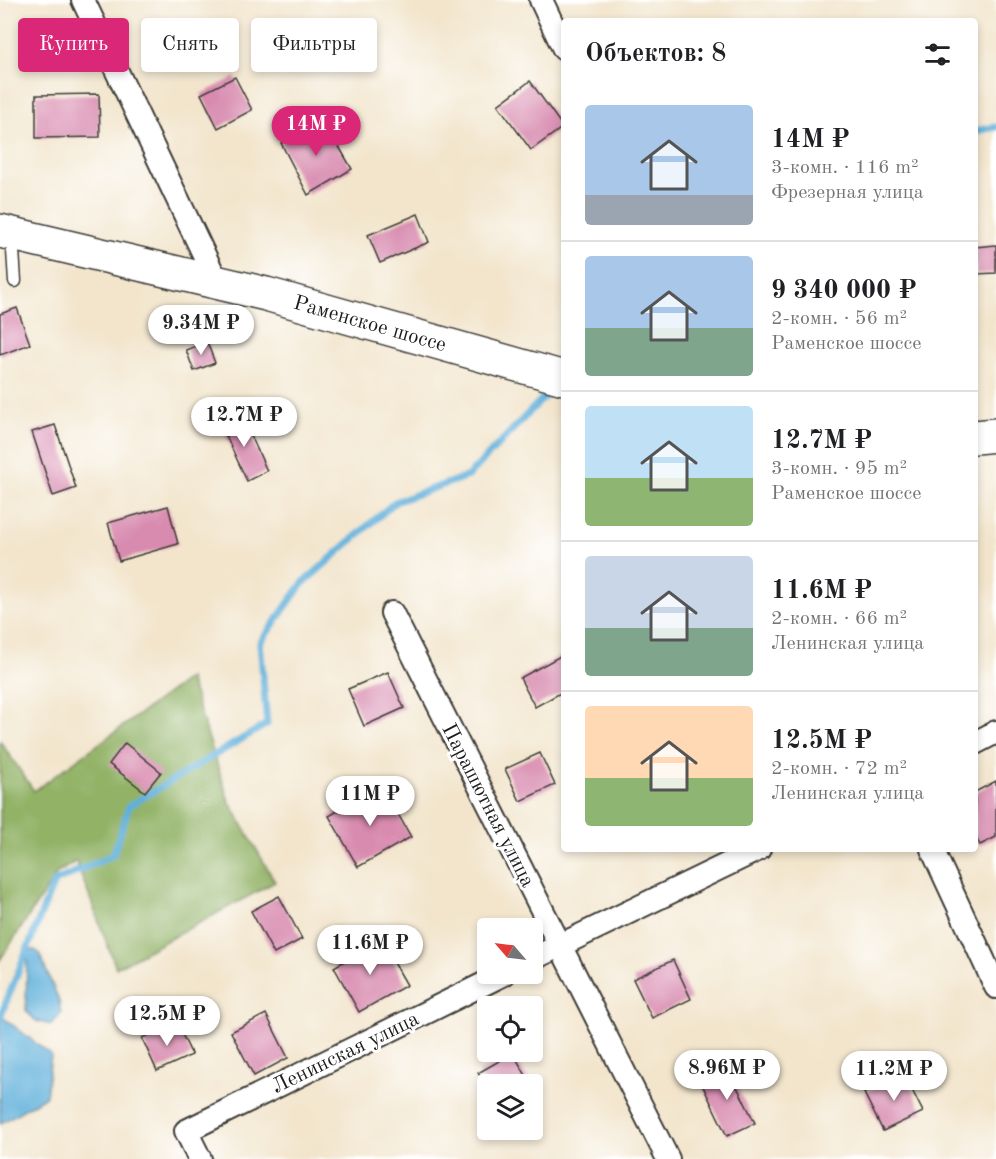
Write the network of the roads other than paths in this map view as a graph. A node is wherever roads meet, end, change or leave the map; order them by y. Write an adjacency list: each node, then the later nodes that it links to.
1 (83, 0): 6 (street)
2 (541, 0): 3 (street)
3 (561, 43)
4 (6, 233): 5 (lane); 6 (main road, Раменское шоссе)
5 (15, 281)
6 (218, 284): 7 (main road, Раменское шоссе)
7 (561, 376)
8 (996, 435): 9 (main road)
9 (978, 437)
10 (392, 613): 15 (street, Парашютная улица)
11 (996, 732): 12 (street)
12 (978, 741)
13 (753, 852): 15 (street)
14 (933, 852): 18 (street)
15 (560, 946): 16 (street); 20 (street, Парашютная улица)
16 (543, 954)
17 (484, 984): 19 (street, Ленинская улица)
18 (996, 987)
19 (200, 1159)
20 (668, 1159)

